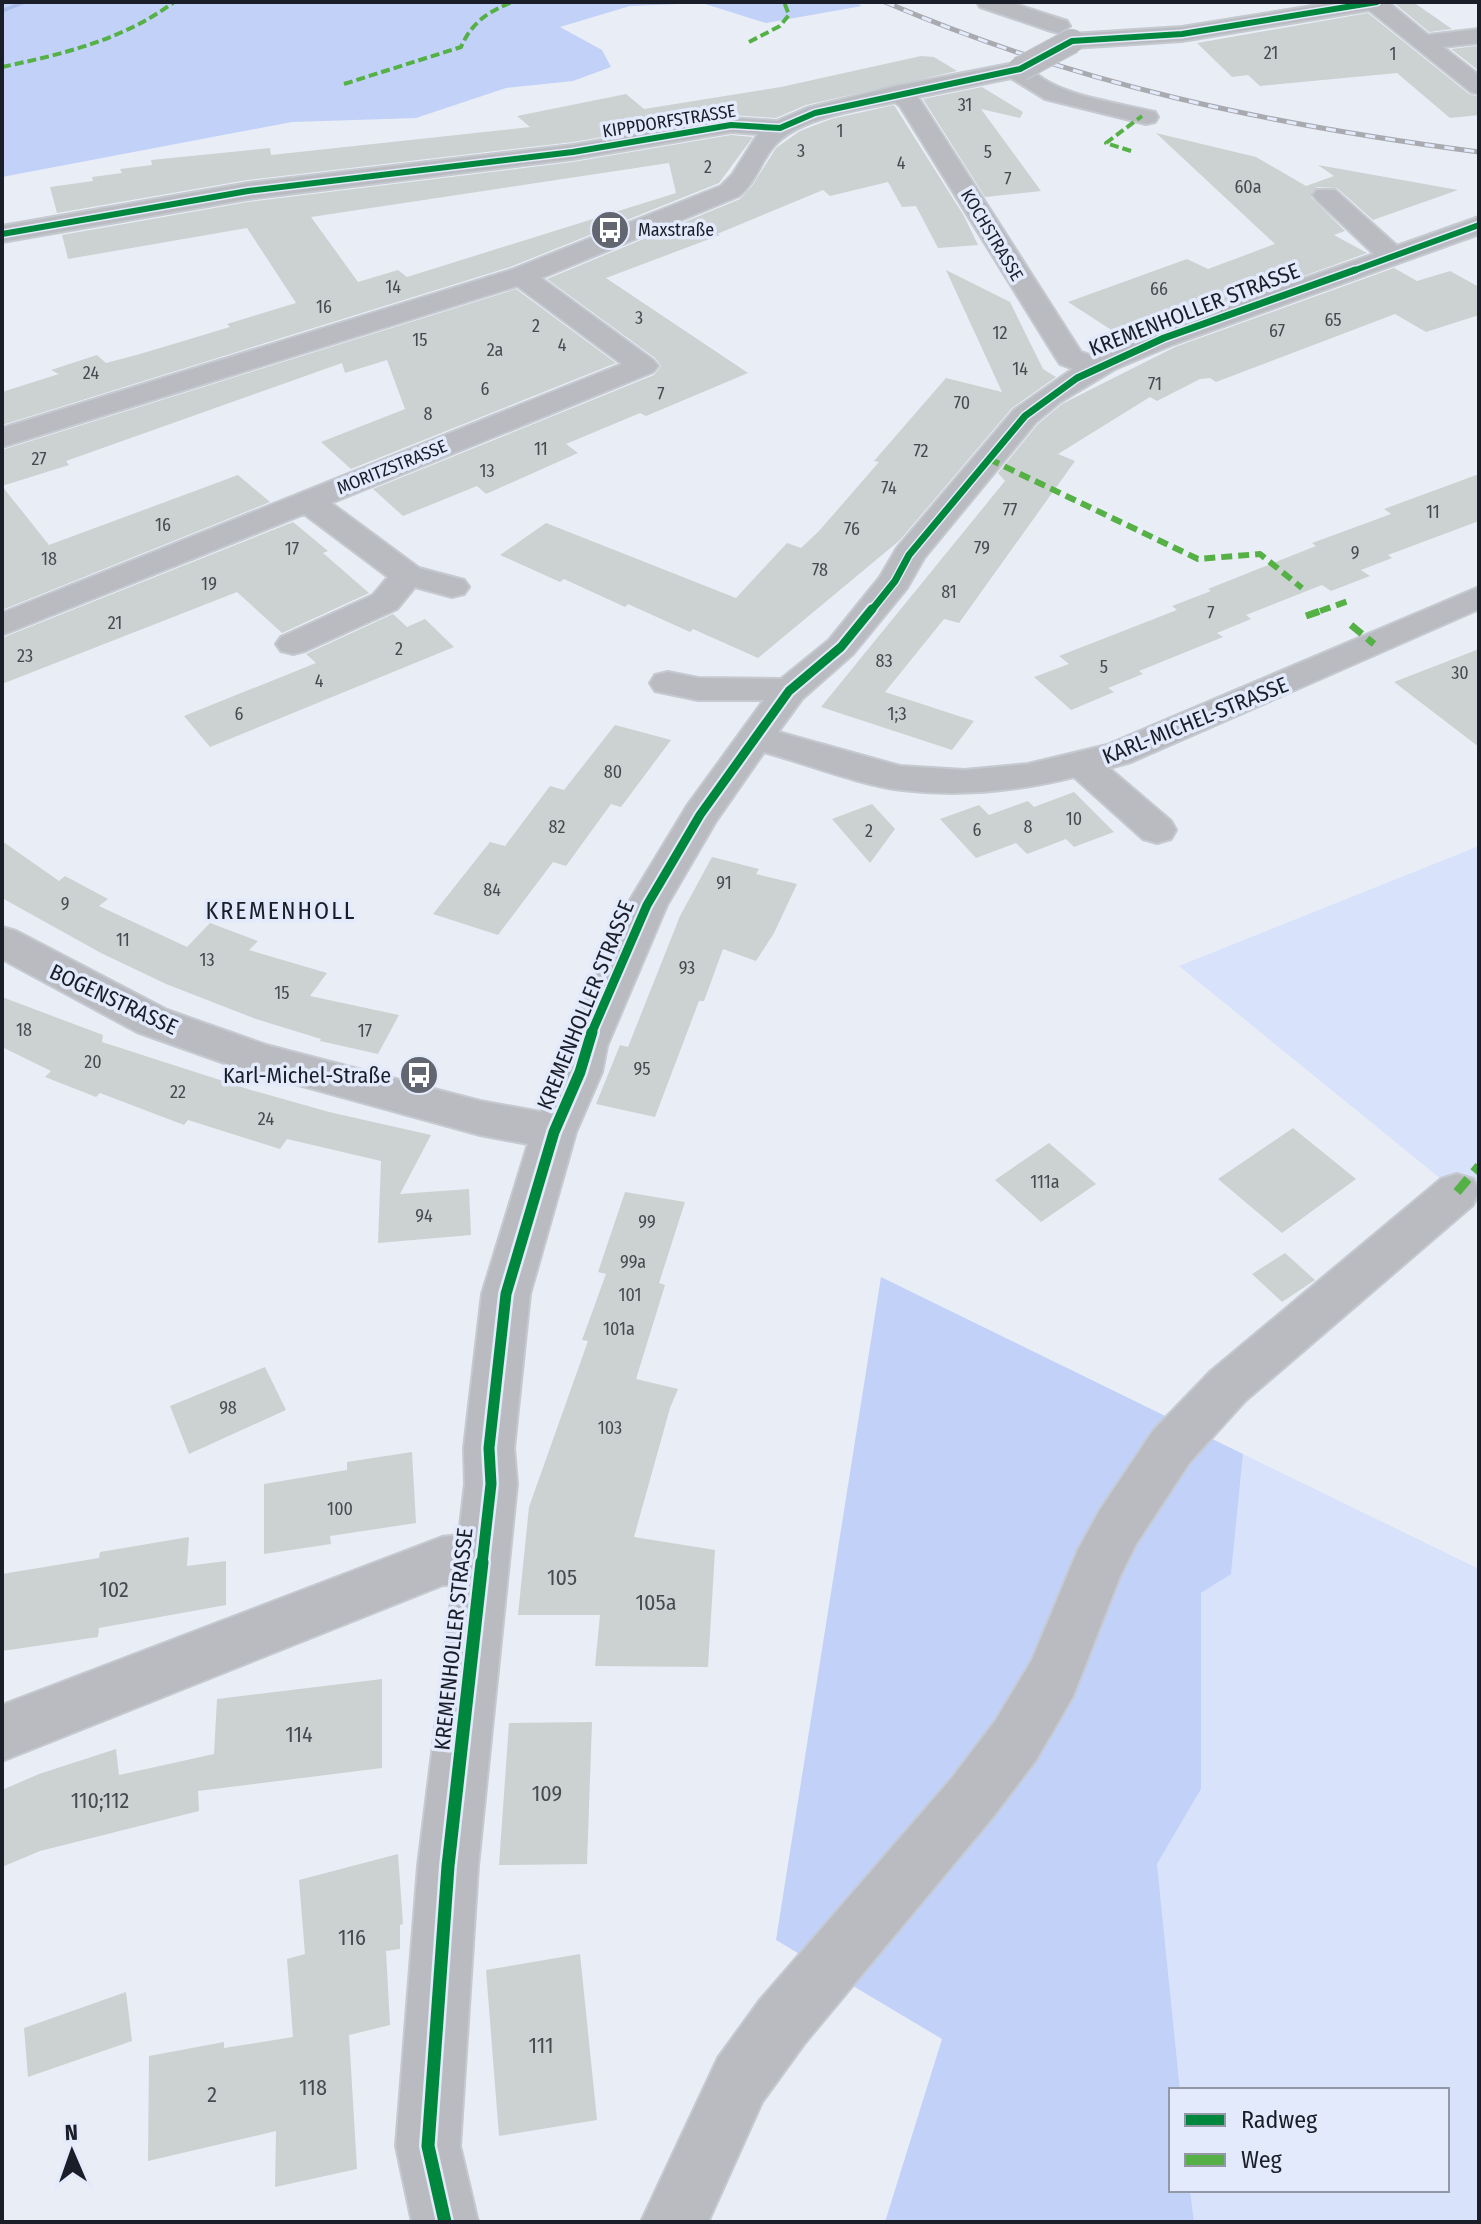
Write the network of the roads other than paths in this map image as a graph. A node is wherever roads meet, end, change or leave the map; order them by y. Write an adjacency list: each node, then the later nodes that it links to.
1 (988, 2): 3 (street)
2 (1376, 2): 3 (street, KIPPDORFSTRASSE); 5 (street)
3 (1066, 34): 6 (street, KIPPDORFSTRASSE, bridge)
4 (1479, 36): 5 (street)
5 (1425, 42): 7 (street)
6 (1017, 70): 8 (street, KIPPDORFSTRASSE); 9 (street)
7 (1479, 87)
8 (897, 93): 10 (street, KIPPDORFSTRASSE); 16 (street, KOCHSTRASSE)
9 (1146, 117)
10 (780, 128): 13 (street, KIPPDORFSTRASSE); 15 (street)
11 (1326, 195): 14 (street)
12 (1479, 225): 14 (street, KREMENHOLLER STRASSE)
13 (2, 234)
14 (1392, 256): 16 (street, KREMENHOLLER STRASSE)
15 (521, 276): 17 (street); 18 (street, MORITZSTRASSE)
16 (1094, 366): 25 (street, KREMENHOLLER STRASSE)
17 (2, 438)
18 (307, 501): 19 (street); 22 (street, MORITZSTRASSE)
19 (407, 575): 20 (street); 23 (street)
20 (452, 587)
21 (1479, 597): 27 (street, KARL-MICHEL-STRASSE)
22 (2, 625)
23 (293, 644)
24 (668, 683): 25 (street)
25 (789, 691): 26 (street, KREMENHOLLER STRASSE)
26 (758, 738): 27 (street, KARL-MICHEL-STRASSE); 30 (street, KREMENHOLLER STRASSE)
27 (1082, 764): 28 (street)
28 (1157, 830)
29 (2, 941): 30 (street, BOGENSTRASSE)
30 (554, 1132): 32 (street, KREMENHOLLER STRASSE)
31 (1457, 1192): 35 (street)
32 (482, 1558): 33 (street, KREMENHOLLER STRASSE); 34 (street, KREMENHOLLER STRASSE)
33 (2, 1733)
34 (445, 2222)
35 (674, 2222)

